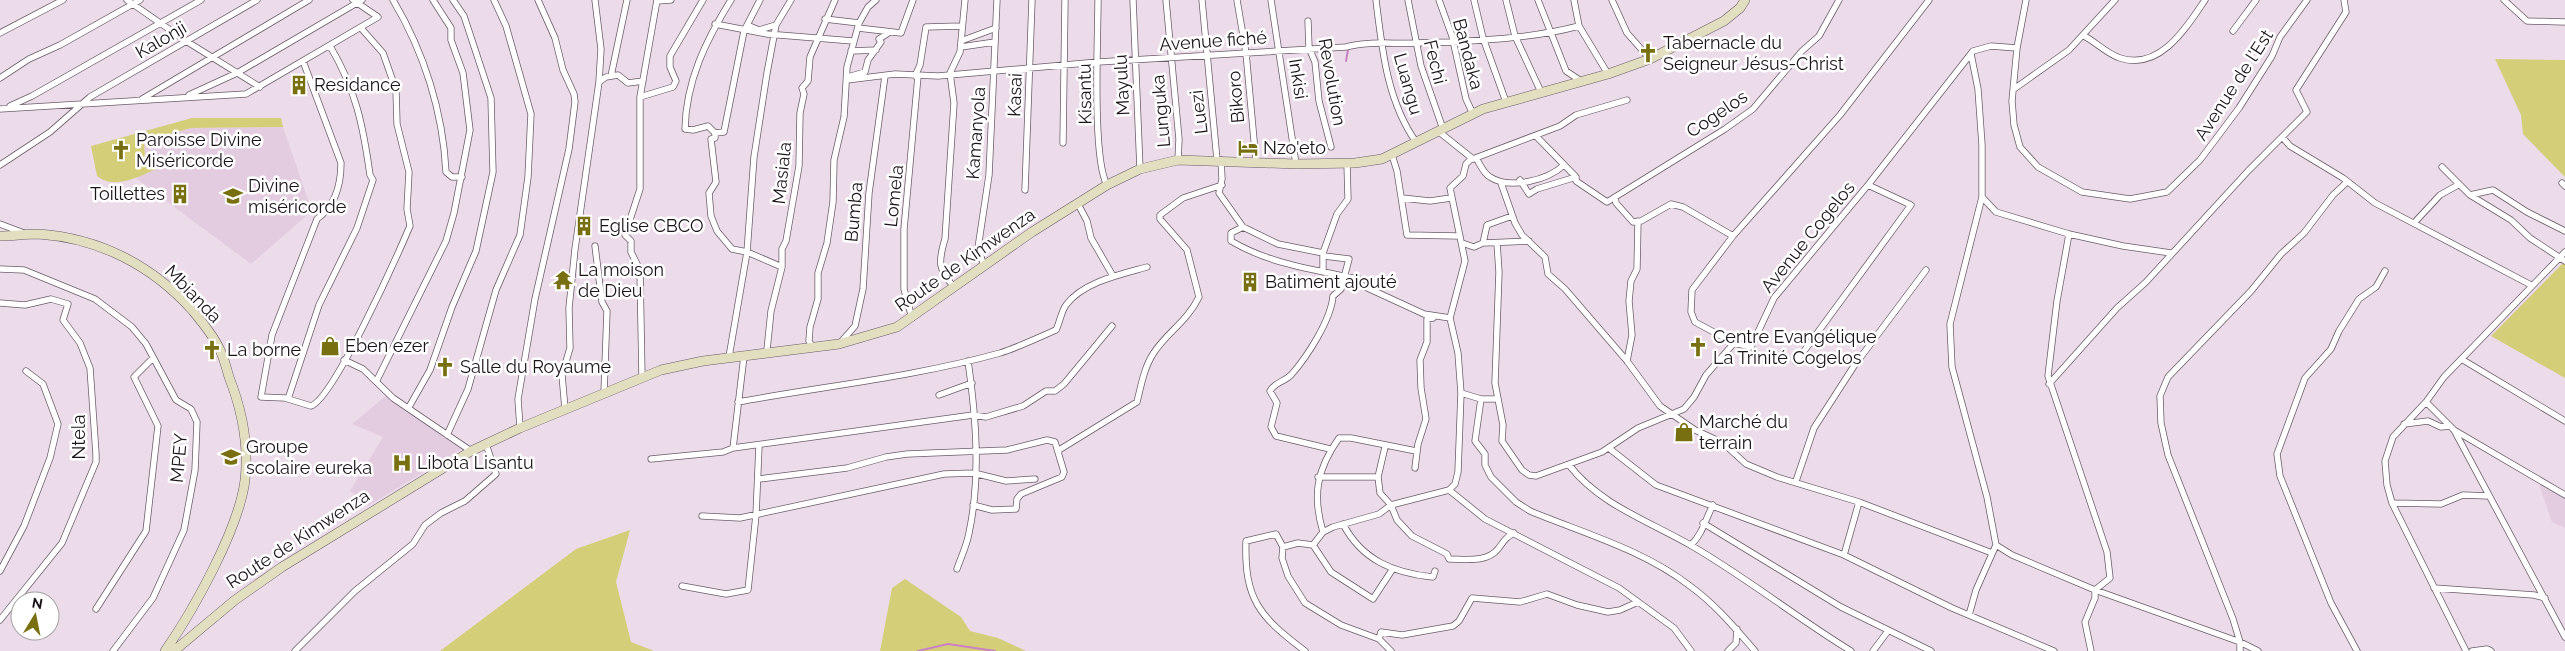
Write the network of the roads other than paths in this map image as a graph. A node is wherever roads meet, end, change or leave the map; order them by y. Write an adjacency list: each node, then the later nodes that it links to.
1 (63, 0): 67 (street)
2 (127, 0): 52 (street)
3 (140, 0): 52 (street)
4 (201, 0): 55 (street)
5 (257, 0): 74 (street, Kalonji)
6 (308, 0): 91 (street)
7 (393, 0): 141 (street)
8 (433, 0): 141 (street)
9 (453, 0): 221 (street)
10 (494, 0): 229 (street)
11 (538, 0): 227 (street)
12 (595, 0): 109 (street)
13 (627, 0): 103 (street)
14 (657, 0): 15 (street); 108 (street)
15 (671, 0)
16 (704, 0): 114 (street)
17 (731, 0): 57 (street)
18 (760, 0): 63 (street)
19 (791, 0): 58 (street)
20 (835, 0): 53 (street, Masiala)
21 (876, 0): 59 (street)
22 (913, 0): 66 (street)
23 (965, 0): 60 (street)
24 (997, 0): 64 (street, Kamanyola)
25 (1032, 0): 98 (street, Kasai)
26 (1065, 0): 97 (street)
27 (1098, 0): 96 (street, Kisantu)
28 (1133, 0): 94 (street, Mayulu)
29 (1166, 0): 92 (street, Lunguka)
30 (1202, 0): 90 (street, Luezi)
31 (1237, 0): 88 (street, Bikoro)
32 (1271, 0): 87 (street, Inkisi)
33 (1376, 0): 80 (street, Luangu)
34 (1408, 0): 79 (street, Fechi)
35 (1439, 0): 77 (street, Bandaka)
36 (1474, 0): 73 (street)
37 (1506, 0): 70 (street)
38 (1538, 0): 68 (street)
39 (1574, 0): 61 (street)
40 (1612, 0): 93 (street)
41 (1745, 0): 93 (street, Route de Kimwenza)
42 (1839, 0): 153 (street, Cogelos)
43 (1929, 0): 168 (street)
44 (2026, 0): 84 (street, Avenue de l'Est)
45 (2115, 0): 71 (street)
46 (2205, 0): 71 (street)
47 (2256, 0): 65 (street)
48 (2307, 0): 112 (street, Avenue de l'Est)
49 (2344, 0): 125 (street)
50 (2504, 0): 56 (street)
51 (357, 1): 62 (street); 101 (street)
52 (133, 4): 55 (street); 106 (street)
53 (825, 19): 59 (street); 72 (street, Masiala)
54 (1308, 21): 83 (street, Revolution)
55 (161, 22): 74 (street); 120 (street)
56 (2565, 22)
57 (715, 24): 63 (street); 123 (street)
58 (776, 25): 63 (street); 69 (street)
59 (858, 25): 66 (street); 75 (street)
60 (961, 26): 76 (street); 105 (street, Lomela)
61 (1579, 26): 68 (street, Avenue fiché); 102 (street)
62 (361, 28): 81 (street); 203 (street)
63 (746, 28): 69 (street); 123 (street)
64 (996, 28): 76 (street); 78 (street, Kamanyola)
65 (2233, 31)
66 (890, 32): 85 (street)
67 (0, 33)
68 (1552, 33): 70 (street, Avenue fiché); 110 (street)
69 (775, 35): 72 (street); 174 (street)
70 (1515, 36): 73 (street, Avenue fiché); 113 (street)
71 (2084, 36): 112 (street)
72 (818, 37): 75 (street); 181 (street, Masiala)
73 (1483, 38): 77 (street, Avenue fiché); 118 (street)
74 (186, 41): 91 (street); 119 (street, Kalonji)
75 (853, 41): 86 (street)
76 (961, 41): 82 (street)
77 (1453, 41): 79 (street, Avenue fiché); 121 (street, Bandaka)
78 (995, 42): 82 (street); 99 (street, Kamanyola)
79 (1415, 43): 80 (street, Avenue fiché); 122 (street, Fechi)
80 (1383, 44): 83 (street, Avenue fiché); 127 (street, Luangu)
81 (330, 46): 95 (street); 216 (street)
82 (960, 47): 100 (street)
83 (1309, 48): 87 (street, Avenue fiché); 128 (street, Revolution)
84 (2017, 48): 89 (street); 112 (street, Avenue de l'Est)
85 (876, 50): 86 (street); 107 (street)
86 (851, 51): 107 (street)
87 (1280, 51): 88 (street, Avenue fiché); 135 (street, Inkisi)
88 (1246, 53): 90 (street, Avenue fiché); 133 (street, Bikoro)
89 (1971, 54): 149 (street, Avenue Cogelos); 156 (street)
90 (1206, 55): 92 (street, Avenue fiché); 132 (street, Luezi)
91 (212, 57): 101 (street); 116 (street)
92 (1170, 57): 94 (street, Avenue fiché); 131 (street, Lunguka)
93 (1650, 59): 102 (street, Route de Kimwenza)
94 (1134, 60): 96 (street, Avenue fiché); 139 (street, Mayulu)
95 (303, 61): 111 (street); 216 (street)
96 (1098, 62): 97 (street, Avenue fiché); 146 (street, Kisantu)
97 (1063, 66): 98 (street, Avenue fiché); 126 (street)
98 (1030, 68): 99 (street, Avenue fiché); 151 (street, Kasai)
99 (994, 72): 100 (street, Avenue fiché); 180 (street, Kamanyola)
100 (950, 73): 105 (street, Avenue fiché); 190 (street)
101 (237, 74): 111 (street); 115 (street)
102 (1608, 74): 110 (street, Route de Kimwenza)
103 (611, 76): 108 (street); 109 (street)
104 (885, 76): 105 (street, Avenue fiché); 107 (street, Avenue fiché); 197 (street, Bumba)
105 (917, 76): 192 (street, Lomela)
106 (0, 78)
107 (847, 79): 198 (street)
108 (643, 81): 114 (street)
109 (599, 82): 222 (street)
110 (1581, 82): 113 (street, Route de Kimwenza)
111 (260, 87): 115 (street)
112 (2014, 89)
113 (1541, 92): 118 (street, Route de Kimwenza)
114 (640, 97): 209 (street)
115 (183, 98): 116 (street)
116 (140, 100): 119 (street)
117 (1628, 100): 124 (street)
118 (1506, 102): 121 (street, Route de Kimwenza)
119 (81, 105): 120 (street); 136 (street, Kalonji)
120 (3, 109)
121 (1473, 114): 122 (street, Route de Kimwenza)
122 (1441, 130): 127 (street, Route de Kimwenza); 130 (street)
123 (715, 133): 174 (street)
124 (1536, 136): 130 (street); 137 (street)
125 (2283, 138): 144 (street); 176 (street)
126 (1063, 142)
127 (1416, 142): 129 (street, Route de Kimwenza)
128 (1331, 147)
129 (1392, 155): 134 (street, Route de Kimwenza); 154 (street)
130 (1474, 159): 145 (street); 155 (street)
131 (1178, 160): 132 (street, Route de Kimwenza); 139 (street, Route de Kimwenza)
132 (1219, 160): 133 (street, Route de Kimwenza); 147 (street, Luezi)
133 (1256, 162): 135 (street, Route de Kimwenza)
134 (1347, 163): 135 (street, Route de Kimwenza); 177 (street)
135 (1296, 164)
136 (0, 165)
137 (1564, 165): 140 (street); 142 (street)
138 (2442, 167): 150 (street)
139 (1140, 169): 146 (street, Route de Kimwenza)
140 (1552, 174): 143 (street); 148 (street)
141 (462, 177): 210 (street)
142 (1576, 177): 148 (street); 153 (street, Cogelos)
143 (1520, 180): 145 (street); 148 (street)
144 (2347, 182): 160 (street); 285 (street)
145 (1500, 183): 158 (street)
146 (1107, 185): 157 (street, Route de Kimwenza)
147 (1222, 185): 162 (street, Luezi); 236 (street)
148 (1555, 185)
149 (1868, 185): 196 (street, Avenue Cogelos); 207 (street)
150 (2458, 185): 152 (street); 160 (street)
151 (1025, 190)
152 (2470, 195): 163 (street); 178 (street)
153 (1615, 196): 159 (street)
154 (1402, 198): 155 (street); 167 (street)
155 (1452, 198): 167 (street)
156 (1982, 198): 165 (street); 265 (street)
157 (1078, 204): 180 (street, Route de Kimwenza); 187 (street)
158 (1512, 216): 169 (street); 172 (street)
159 (1638, 221): 168 (street); 206 (street)
160 (2414, 223): 189 (street)
161 (0, 224): 164 (street)
162 (1243, 227): 177 (street); 186 (street)
163 (2565, 231)
164 (25, 234): 166 (street, Mbianda); 287 (street, Mbianda)
165 (2069, 234): 176 (street); 212 (street)
166 (0, 236)
167 (1459, 236): 171 (street)
168 (1733, 236): 196 (street)
169 (1529, 241): 170 (street); 206 (street)
170 (1497, 242): 172 (street); 218 (street)
171 (1462, 243): 172 (street); 194 (street)
172 (1484, 243)
173 (595, 246): 213 (street)
174 (747, 252): 181 (street); 201 (street)
175 (2565, 252): 178 (street)
176 (2171, 253): 212 (street)
177 (1324, 254): 186 (street); 188 (street)
178 (2558, 257): 179 (street); 189 (street)
179 (2565, 261)
180 (984, 266): 190 (street, Route de Kimwenza)
181 (782, 267): 199 (street, Masiala)
182 (1147, 267): 187 (street)
183 (0, 268): 202 (street, MPEY)
184 (1926, 270): 248 (street)
185 (2385, 270): 302 (street)
186 (1317, 271): 188 (street)
187 (1113, 276): 205 (street)
188 (1345, 276): 193 (street); 237 (street)
189 (2531, 285): 204 (street)
190 (954, 287): 192 (street, Route de Kimwenza)
191 (0, 302): 280 (street, Ntela)
192 (912, 318): 197 (street, Route de Kimwenza)
193 (1433, 318): 194 (street); 239 (street)
194 (1450, 318): 214 (street)
195 (1112, 326): 223 (street)
196 (1734, 343): 224 (street)
197 (839, 344): 198 (street, Route de Kimwenza)
198 (813, 348): 199 (street, Route de Kimwenza)
199 (770, 353): 200 (street, Route de Kimwenza)
200 (744, 356): 201 (street, Route de Kimwenza); 219 (street)
201 (729, 357): 209 (street, Route de Kimwenza)
202 (153, 358): 278 (street); 286 (street, MPEY)
203 (344, 360): 210 (street); 216 (street)
204 (2463, 360): 220 (street); 225 (street)
205 (968, 361): 211 (street); 219 (street)
206 (1627, 361): 224 (street)
207 (1796, 362)
208 (26, 371): 271 (street)
209 (642, 378): 213 (street, Route de Kimwenza)
210 (377, 380): 221 (street)
211 (972, 383): 215 (street); 223 (street)
212 (2049, 384): 275 (street)
213 (604, 393): 222 (street, Route de Kimwenza)
214 (1461, 393): 217 (street); 249 (street)
215 (938, 395)
216 (288, 398)
217 (1481, 399): 218 (street); 281 (street)
218 (1497, 399): 241 (street)
219 (738, 402): 233 (street)
220 (2426, 402): 226 (street); 228 (street)
221 (409, 407): 229 (street)
222 (565, 409): 227 (street, Route de Kimwenza)
223 (973, 414): 231 (street); 235 (street)
224 (1671, 415): 234 (street); 248 (street)
225 (2565, 421)
226 (2404, 424): 228 (street); 253 (street)
227 (520, 428): 230 (street, Route de Kimwenza)
228 (2451, 428): 250 (street); 251 (street)
229 (447, 435): 238 (street)
230 (486, 444): 238 (street, Route de Kimwenza); 289 (street)
231 (759, 446): 233 (street); 246 (street)
232 (1385, 446): 237 (street); 239 (street); 245 (street)
233 (733, 448): 240 (street)
234 (1610, 449): 241 (street); 255 (street)
235 (974, 450): 236 (street); 243 (street); 246 (street)
236 (1059, 450): 254 (street)
237 (1330, 450): 244 (street)
238 (471, 451): 288 (street, Route de Kimwenza)
239 (1416, 451): 242 (street)
240 (651, 459)
241 (1569, 465): 264 (street)
242 (1415, 468)
243 (974, 473): 247 (street); 254 (street); 257 (street)
244 (1318, 477): 245 (street); 261 (street)
245 (1378, 477): 256 (street)
246 (759, 479): 257 (street)
247 (1035, 479)
248 (1796, 481): 252 (street)
249 (1450, 490): 256 (street); 262 (street)
250 (2565, 495)
251 (2489, 496): 253 (street); 276 (street)
252 (1859, 502): 267 (street); 268 (street)
253 (2392, 503): 274 (street)
254 (973, 505): 269 (street)
255 (1713, 505): 259 (street); 268 (street)
256 (1392, 506): 260 (street); 262 (street)
257 (756, 515): 258 (street); 273 (street)
258 (702, 516)
259 (1703, 523): 264 (street); 282 (street)
260 (1343, 524): 261 (street); 270 (street)
261 (1323, 532): 263 (street)
262 (1514, 533): 277 (street)
263 (1313, 545): 266 (street); 270 (street)
264 (1691, 545): 295 (street)
265 (1996, 545): 267 (street); 275 (street)
266 (1283, 547): 284 (street); 290 (street)
267 (1992, 553): 279 (street)
268 (1844, 555): 279 (street)
269 (957, 569)
270 (1392, 570): 272 (street)
271 (0, 571)
272 (1435, 571)
273 (682, 586)
274 (2434, 588): 276 (street); 303 (street)
275 (2095, 590): 285 (street); 299 (street)
276 (2544, 598): 283 (street)
277 (1638, 602): 284 (street); 292 (street)
278 (96, 609)
279 (1969, 615): 298 (street)
280 (0, 620)
281 (1737, 628): 293 (street); 294 (street)
282 (1888, 631): 296 (street); 297 (street)
283 (2565, 636)
284 (1378, 639): 291 (street)
285 (2240, 642): 300 (street); 301 (street)
286 (113, 651)
287 (165, 651)
288 (174, 651)
289 (295, 651)
290 (1305, 651)
291 (1391, 651)
292 (1691, 651)
293 (1728, 651)
294 (1755, 651)
295 (1851, 651)
296 (1873, 651)
297 (1931, 651)
298 (2054, 651)
299 (2091, 651)
300 (2240, 651)
301 (2258, 651)
302 (2357, 651)
303 (2466, 651)
304 (2472, 651): 305 (street)
305 (2491, 651)

